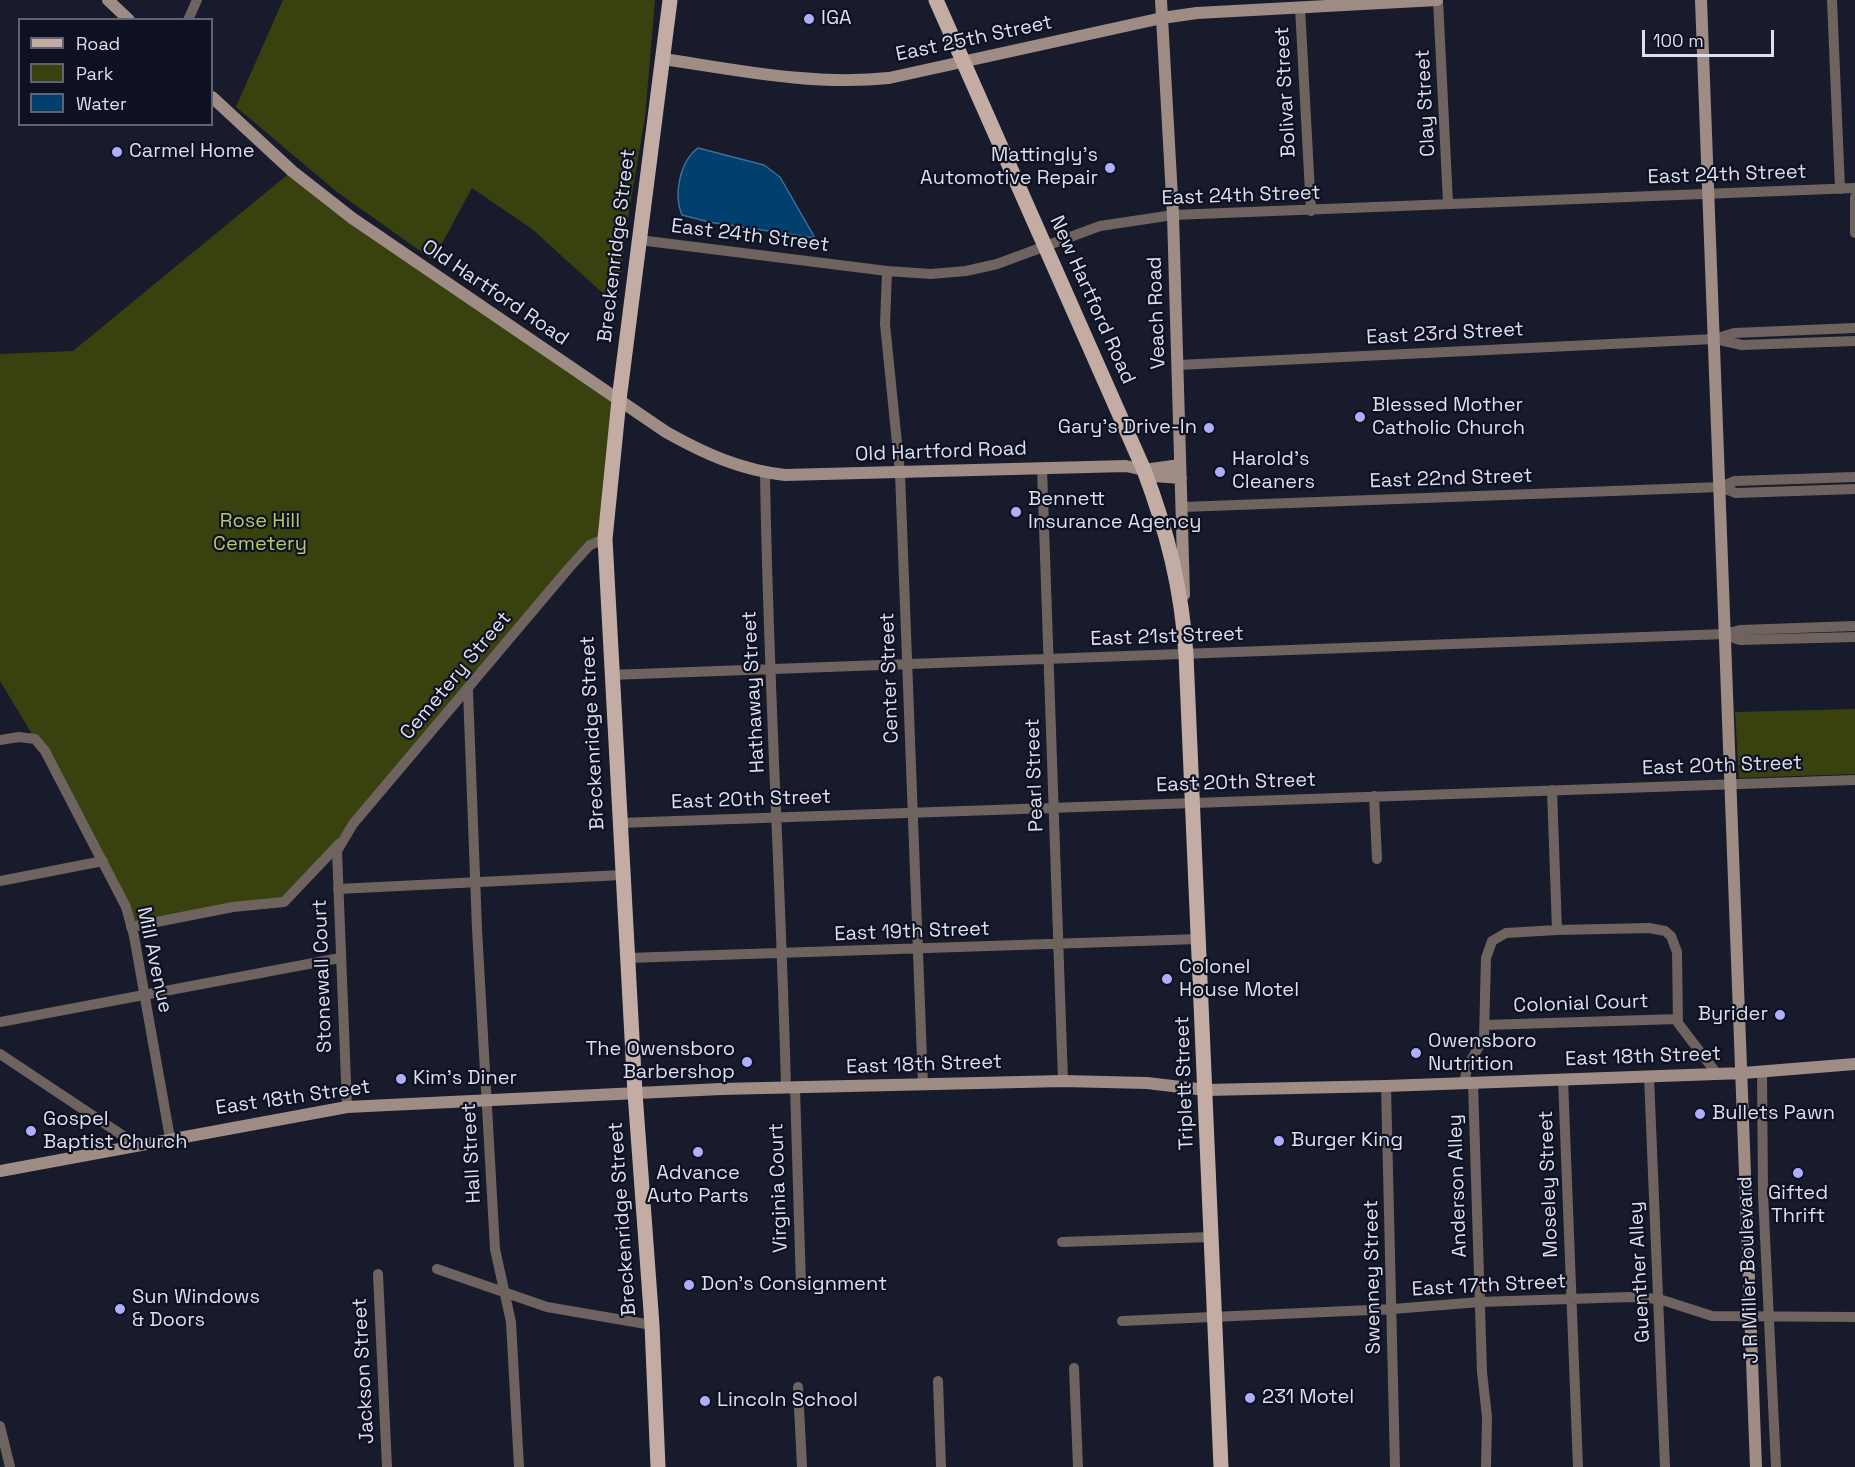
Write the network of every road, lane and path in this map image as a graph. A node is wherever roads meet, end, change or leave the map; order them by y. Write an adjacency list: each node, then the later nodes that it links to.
1 (108, 0): 11 (street)
2 (197, 0): 12 (street)
3 (670, 0): 14 (main road, Breckenridge Street)
4 (936, 0): 15 (main road, New Hartford Road)
5 (1161, 0): 13 (street, Veach Road)
6 (1411, 0): 7 (street, East 25th Street); 10 (street, East 25th Street)
7 (1437, 0): 21 (street, Clay Street)
8 (1701, 0): 19 (street)
9 (1832, 0): 18 (street)
10 (1300, 8): 13 (street, East 25th Street); 22 (street, Bolivar Street)
11 (127, 18)
12 (189, 18)
13 (1162, 18): 15 (street, East 25th Street); 23 (street, Veach Road)
14 (663, 59): 15 (street, East 25th Street); 25 (main road, Breckenridge Street)
15 (963, 61): 26 (main road, New Hartford Road)
16 (213, 98): 32 (street, Old Hartford Road)
17 (1855, 188): 18 (street, East 24th Street)
18 (1840, 189): 19 (street, East 24th Street)
19 (1708, 193): 21 (street, East 24th Street); 29 (street)
20 (1855, 197): 24 (street)
21 (1448, 203): 22 (street, East 24th Street)
22 (1311, 211): 23 (street, East 24th Street)
23 (1173, 215): 26 (street, East 24th Street); 31 (street, Veach Road)
24 (1855, 233)
25 (639, 240): 27 (street, East 24th Street); 32 (main road, Breckenridge Street)
26 (1045, 245): 27 (street, East 24th Street); 34 (main road, New Hartford Road)
27 (888, 271): 37 (street, Center Street)
28 (1855, 328): 29 (street, East 23rd Street)
29 (1714, 339): 30 (street, East 23rd Street); 31 (street, East 23rd Street); 39 (street)
30 (1855, 341)
31 (1178, 365): 35 (street, Veach Road)
32 (619, 400): 36 (street, Old Hartford Road); 42 (main road, Breckenridge Street)
33 (1042, 468): 34 (street, Old Hartford Road); 37 (street, Old Hartford Road); 48 (street, Pearl Street)
34 (1144, 470): 35 (street, Old Hartford Road); 43 (main road, New Hartford Road)
35 (1181, 471): 41 (street, Veach Road)
36 (765, 473): 37 (street, Old Hartford Road); 50 (street, Hathaway Street)
37 (900, 473): 49 (street, Center Street)
38 (1855, 477): 39 (street, East 22nd Street)
39 (1720, 487): 40 (street, East 22nd Street); 41 (street, East 22nd Street); 45 (street)
40 (1855, 489)
41 (1183, 507): 43 (street, Veach Road)
42 (605, 539): 51 (main road, Breckenridge Street); 52 (street, Cemetery Street)
43 (1184, 626): 47 (main road, Triplett Street)
44 (1855, 626): 45 (street, East 21st Street)
45 (1725, 634): 46 (street, East 21st Street); 47 (street, East 21st Street); 55 (street)
46 (1855, 637)
47 (1186, 655): 48 (street, East 21st Street); 58 (main road, Triplett Street)
48 (1049, 660): 49 (street, East 21st Street); 59 (street, Pearl Street)
49 (909, 665): 50 (street, East 21st Street); 60 (street, Center Street)
50 (773, 670): 51 (street, East 21st Street); 61 (street, Hathaway Street)
51 (610, 675): 62 (main road, Breckenridge Street)
52 (468, 691): 63 (street, Cemetery Street); 68 (street, Hall Street)
53 (0, 740): 65 (street, Mill Avenue)
54 (1855, 780): 55 (street, East 20th Street)
55 (1731, 784): 56 (street, East 20th Street); 85 (street)
56 (1552, 790): 57 (street, East 20th Street); 71 (street)
57 (1374, 796): 58 (street, East 20th Street); 64 (street)
58 (1193, 803): 59 (street, East 20th Street); 72 (main road, Triplett Street)
59 (1054, 807): 60 (street, East 20th Street); 73 (street, Pearl Street)
60 (913, 813): 61 (street, East 20th Street); 74 (street, Center Street)
61 (777, 817): 62 (street, East 20th Street); 75 (street, Hathaway Street)
62 (619, 823): 66 (main road, Breckenridge Street)
63 (340, 843): 69 (street, Stonewall Court); 70 (street, Cemetery Street)
64 (1377, 859)
65 (104, 861): 67 (street); 70 (street, Mill Avenue)
66 (622, 875): 68 (street); 77 (main road, Breckenridge Street)
67 (0, 881)
68 (475, 882): 69 (street); 96 (street, Hall Street)
69 (338, 889): 76 (street, Stonewall Court)
70 (131, 927): 78 (street, Mill Avenue)
71 (1557, 930): 79 (street, Colonial Court); 81 (street, Colonial Court)
72 (1199, 939): 73 (street, East 19th Street); 94 (main road, Triplett Street)
73 (1059, 944): 74 (street, East 19th Street); 89 (street, Pearl Street)
74 (918, 950): 75 (street, East 19th Street); 91 (street, Center Street)
75 (783, 954): 77 (street, East 19th Street); 93 (street, Hathaway Street)
76 (340, 958): 78 (street); 97 (street, Stonewall Court)
77 (627, 958): 95 (main road, Breckenridge Street)
78 (144, 994): 80 (street); 98 (street, Mill Avenue)
79 (1678, 1019): 81 (street, Colonial Court); 86 (street, Colonial Court)
80 (0, 1022)
81 (1485, 1025): 90 (street, Colonial Court)
82 (0, 1053): 99 (street)
83 (1855, 1064): 84 (street, East 18th Street)
84 (1762, 1071): 85 (street, East 18th Street); 102 (street, J R Miller Boulevard)
85 (1743, 1073): 86 (street, East 18th Street); 101 (street)
86 (1717, 1074): 87 (street, East 18th Street)
87 (1649, 1076): 88 (street, East 18th Street); 110 (street, Guenther Alley)
88 (1563, 1079): 90 (street, East 18th Street); 109 (street, Moseley Street)
89 (1064, 1081): 91 (street, East 18th Street); 94 (street, East 18th Street)
90 (1469, 1083): 92 (street, East 18th Street); 111 (street, Anderson Alley)
91 (923, 1085): 93 (street, East 18th Street)
92 (1386, 1086): 94 (street, East 18th Street); 112 (street, Swenney Street)
93 (791, 1088): 95 (street, East 18th Street); 107 (street, Virginia Court)
94 (1206, 1090): 103 (main road, Triplett Street)
95 (635, 1093): 96 (street, East 18th Street); 118 (main road, Breckenridge Street)
96 (486, 1099): 97 (street, East 18th Street); 108 (street, Hall Street)
97 (347, 1107): 98 (street, East 18th Street)
98 (170, 1138): 99 (street, East 18th Street)
99 (138, 1144): 100 (street, East 18th Street)
100 (0, 1171)
101 (1747, 1194): 102 (street); 114 (street)
102 (1763, 1194): 113 (street, J R Miller Boulevard)
103 (1212, 1237): 104 (street); 116 (main road, Triplett Street)
104 (1062, 1242)
105 (437, 1269): 108 (street)
106 (378, 1274): 124 (street, Jackson Street)
107 (801, 1286)
108 (503, 1293): 118 (street); 125 (street, Hall Street)
109 (1571, 1299): 110 (street, East 17th Street); 111 (street, East 17th Street); 133 (street, Moseley Street)
110 (1659, 1299): 114 (street, East 17th Street); 134 (street, Guenther Alley)
111 (1480, 1302): 112 (street, East 17th Street); 132 (street, Anderson Alley)
112 (1393, 1309): 116 (street, East 17th Street); 131 (street, Swenney Street)
113 (1768, 1316): 114 (street, East 17th Street); 115 (street, East 17th Street); 136 (street, J R Miller Boulevard)
114 (1752, 1317): 135 (street)
115 (1855, 1317)
116 (1216, 1318): 117 (street, East 17th Street); 130 (main road, Triplett Street)
117 (1122, 1321)
118 (652, 1325): 126 (main road, Breckenridge Street)
119 (1074, 1368): 129 (street)
120 (938, 1381): 128 (street)
121 (798, 1388): 127 (street)
122 (0, 1426): 123 (street)
123 (10, 1467)
124 (387, 1467)
125 (519, 1467)
126 (658, 1467)
127 (801, 1467)
128 (941, 1467)
129 (1078, 1467)
130 (1221, 1467)
131 (1395, 1467)
132 (1486, 1467)
133 (1578, 1467)
134 (1665, 1467)
135 (1756, 1467)
136 (1776, 1467)

